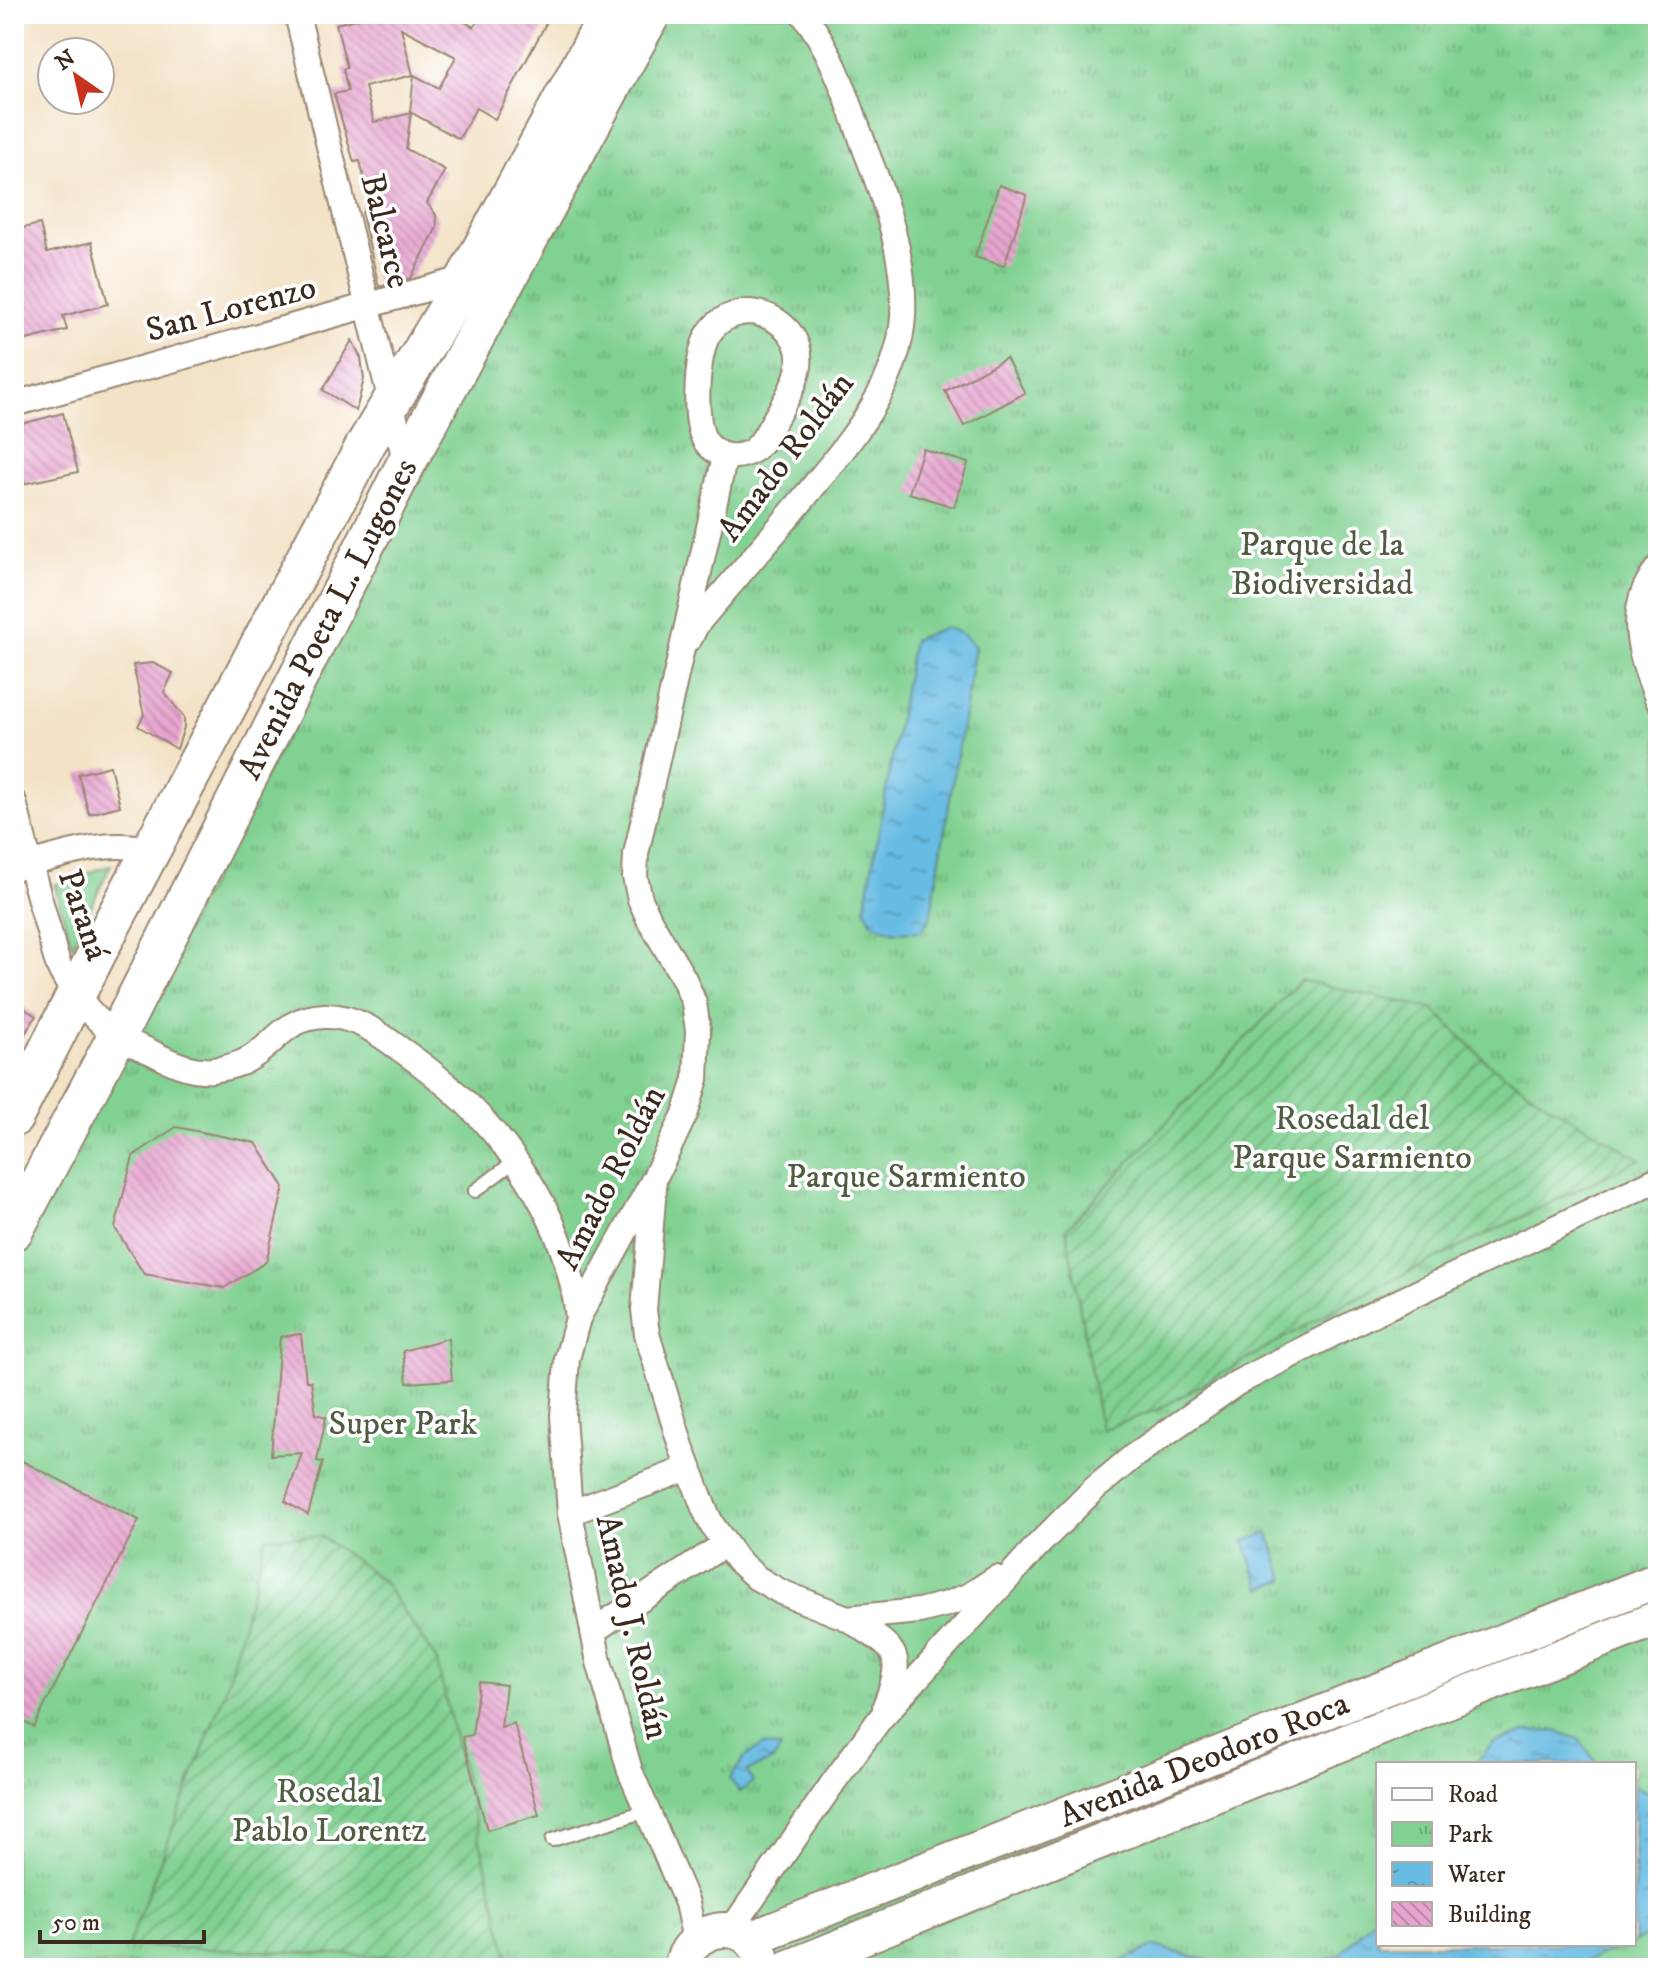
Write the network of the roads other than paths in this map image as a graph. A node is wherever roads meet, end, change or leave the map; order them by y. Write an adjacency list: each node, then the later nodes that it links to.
1 (297, 14): 6 (street, Balcarce)
2 (609, 14): 5 (main road, Avenida Poeta L. Lugones)
3 (651, 14): 10 (main road, Avenida Poeta L. Lugones)
4 (803, 14): 12 (street, Amado Roldán)
5 (466, 278): 6 (street, San Lorenzo); 7 (main road, Avenida Poeta L. Lugones)
6 (368, 306): 7 (street, Balcarce); 8 (street, San Lorenzo)
7 (390, 402): 10 (street, Balcarce); 15 (main road, Avenida Poeta L. Lugones)
8 (14, 404)
9 (725, 456): 9 (street); 12 (street, Amado Roldán)
10 (406, 464): 18 (main road, Avenida Poeta L. Lugones)
11 (1658, 568): 13 (street)
12 (681, 654): 21 (street, Amado Roldán)
13 (1658, 700)
14 (14, 802): 16 (street, Paraná)
15 (151, 850): 16 (street); 17 (main road, Avenida Poeta L. Lugones)
16 (22, 867): 17 (street, Paraná)
17 (77, 993): 18 (street, Paraná); 19 (main road, Avenida Poeta L. Lugones)
18 (117, 1036): 20 (street, Paraná); 24 (main road, Avenida Poeta L. Lugones)
19 (14, 1117)
20 (515, 1161): 23 (lane); 25 (street, Paraná)
21 (655, 1177): 25 (street, Amado Roldán); 26 (street)
22 (1658, 1179): 29 (street)
23 (475, 1191)
24 (14, 1230)
25 (578, 1318): 27 (street, Amado J. Roldán)
26 (689, 1468): 27 (street); 28 (street)
27 (570, 1513): 33 (street, Amado J. Roldán)
28 (725, 1544): 31 (street); 33 (street)
29 (1021, 1563): 31 (street); 34 (street)
30 (1658, 1580): 37 (main road, Avenida Deodoro Roca)
31 (847, 1618): 34 (street)
32 (1658, 1618): 39 (main road, Avenida Deodoro Roca)
33 (593, 1631): 35 (street, Amado J. Roldán)
34 (880, 1719): 37 (street)
35 (646, 1811): 36 (lane); 38 (street, Amado J. Roldán)
36 (552, 1840)
37 (748, 1946): 38 (main road, Avenida Deodoro Roca)
38 (688, 1954)
39 (787, 1968)

